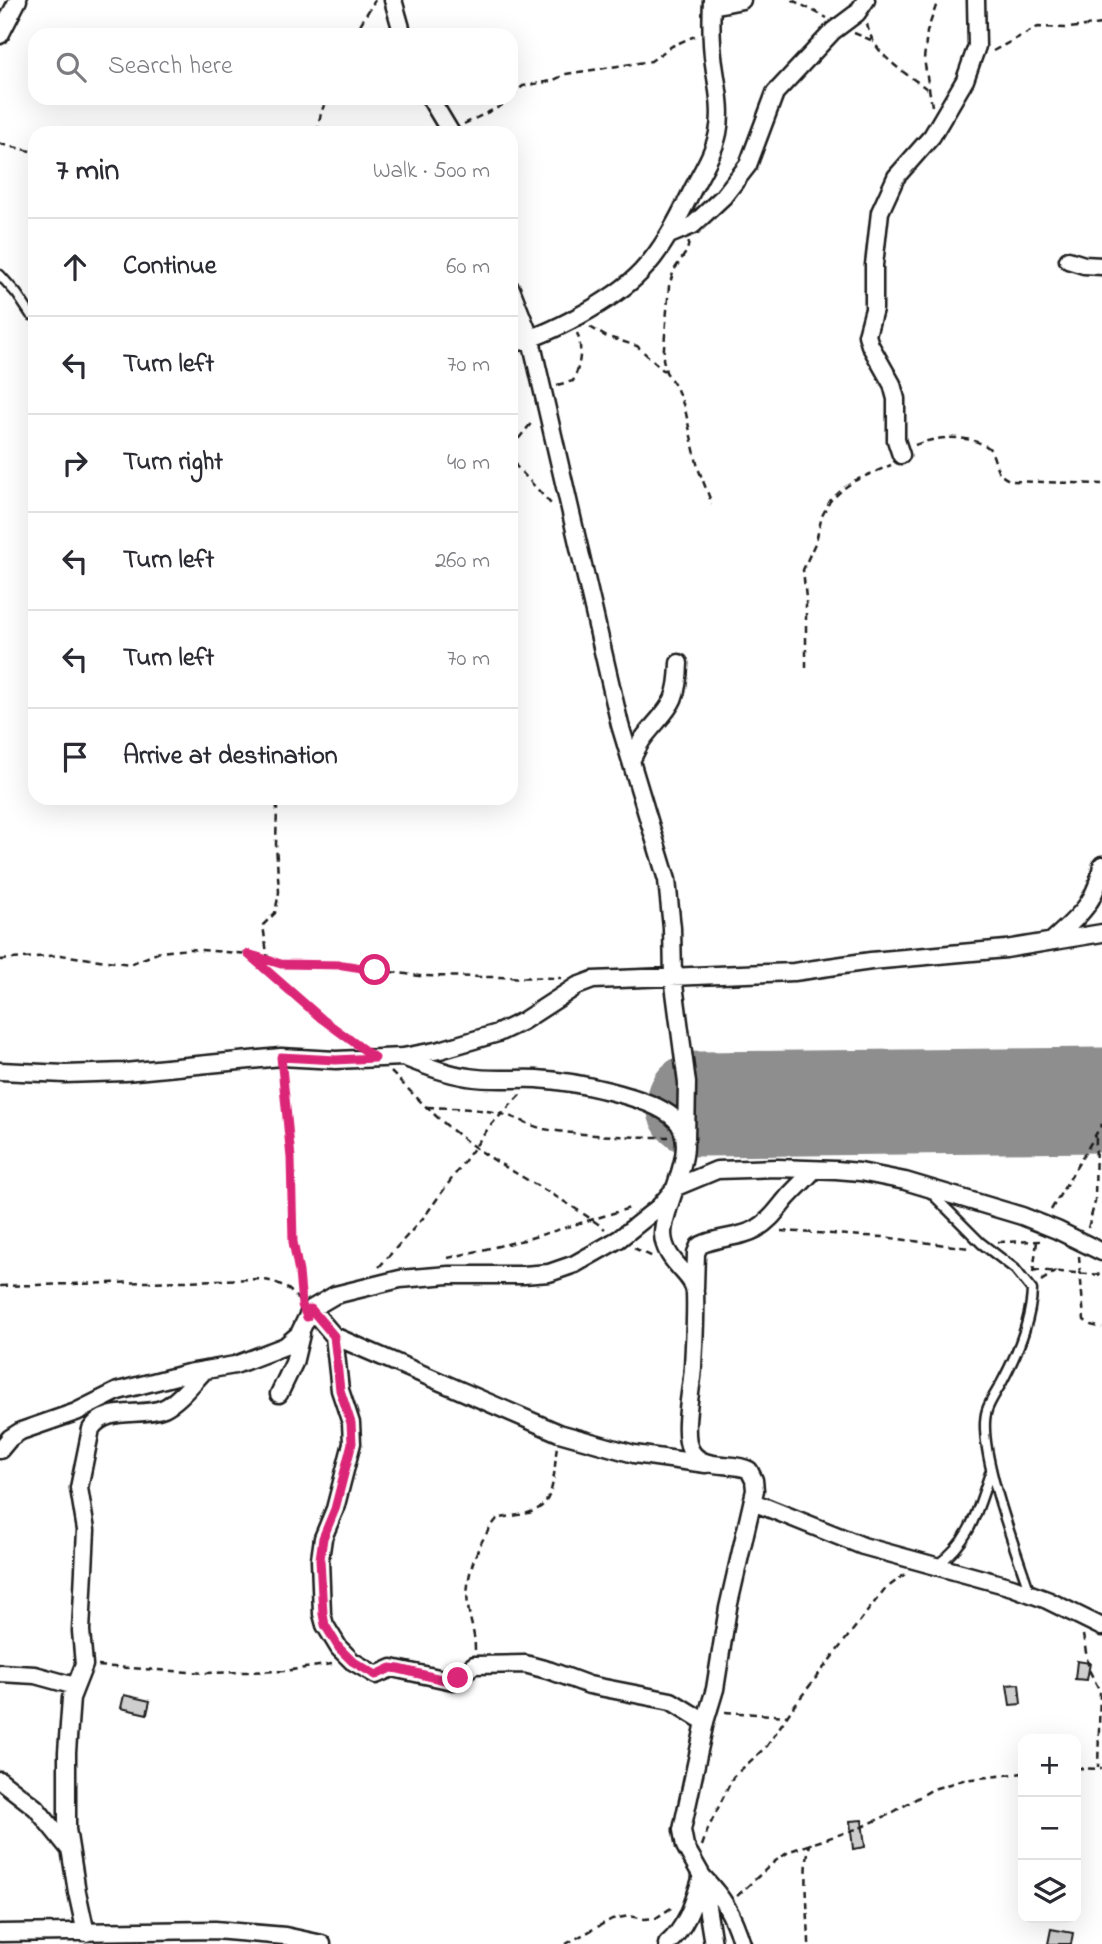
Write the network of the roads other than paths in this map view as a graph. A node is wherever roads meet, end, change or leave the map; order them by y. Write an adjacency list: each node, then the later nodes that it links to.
1 (18, 0): 8 (street)
2 (393, 0): 7 (street)
3 (742, 0): 6 (street)
4 (866, 0): 11 (street)
5 (976, 0): 19 (street)
6 (712, 3): 11 (street)
7 (401, 28)
8 (0, 35)
9 (436, 105): 10 (street)
10 (453, 126)
11 (669, 235): 17 (street)
12 (1068, 260): 13 (street)
13 (1102, 266)
14 (0, 275): 16 (lane)
15 (518, 307): 17 (street)
16 (28, 310)
17 (531, 340): 18 (street); 21 (street)
18 (518, 343)
19 (901, 455)
20 (679, 663): 21 (street)
21 (631, 761): 25 (street)
22 (1102, 865): 24 (street)
23 (1102, 933): 24 (street)
24 (1053, 940): 25 (street)
25 (673, 977): 26 (street); 28 (street)
26 (402, 1056): 27 (street); 28 (street)
27 (0, 1071)
28 (685, 1138): 31 (street)
29 (813, 1171): 30 (street); 31 (street); 33 (street)
30 (925, 1186): 32 (street); 41 (lane)
31 (676, 1187): 33 (street); 34 (street)
32 (1102, 1252)
33 (695, 1288): 40 (street)
34 (311, 1309): 35 (street); 36 (street)
35 (303, 1328): 37 (street); 38 (street)
36 (334, 1336): 40 (street); 48 (street)
37 (205, 1370): 39 (street); 47 (street)
38 (279, 1394)
39 (0, 1451)
40 (708, 1464): 42 (street)
41 (991, 1470): 43 (lane); 44 (lane)
42 (753, 1502): 43 (street); 48 (street)
43 (929, 1565): 44 (street)
44 (1031, 1594): 45 (street)
45 (1102, 1627)
46 (0, 1672): 47 (street)
47 (75, 1686): 50 (street)
48 (706, 1717): 51 (street)
49 (0, 1780): 50 (street)
50 (70, 1850): 53 (street)
51 (702, 1876): 55 (street); 56 (street); 57 (street)
52 (0, 1933): 53 (street)
53 (86, 1933): 54 (street)
54 (322, 1944)
55 (667, 1944)
56 (713, 1944)
57 (742, 1944)

